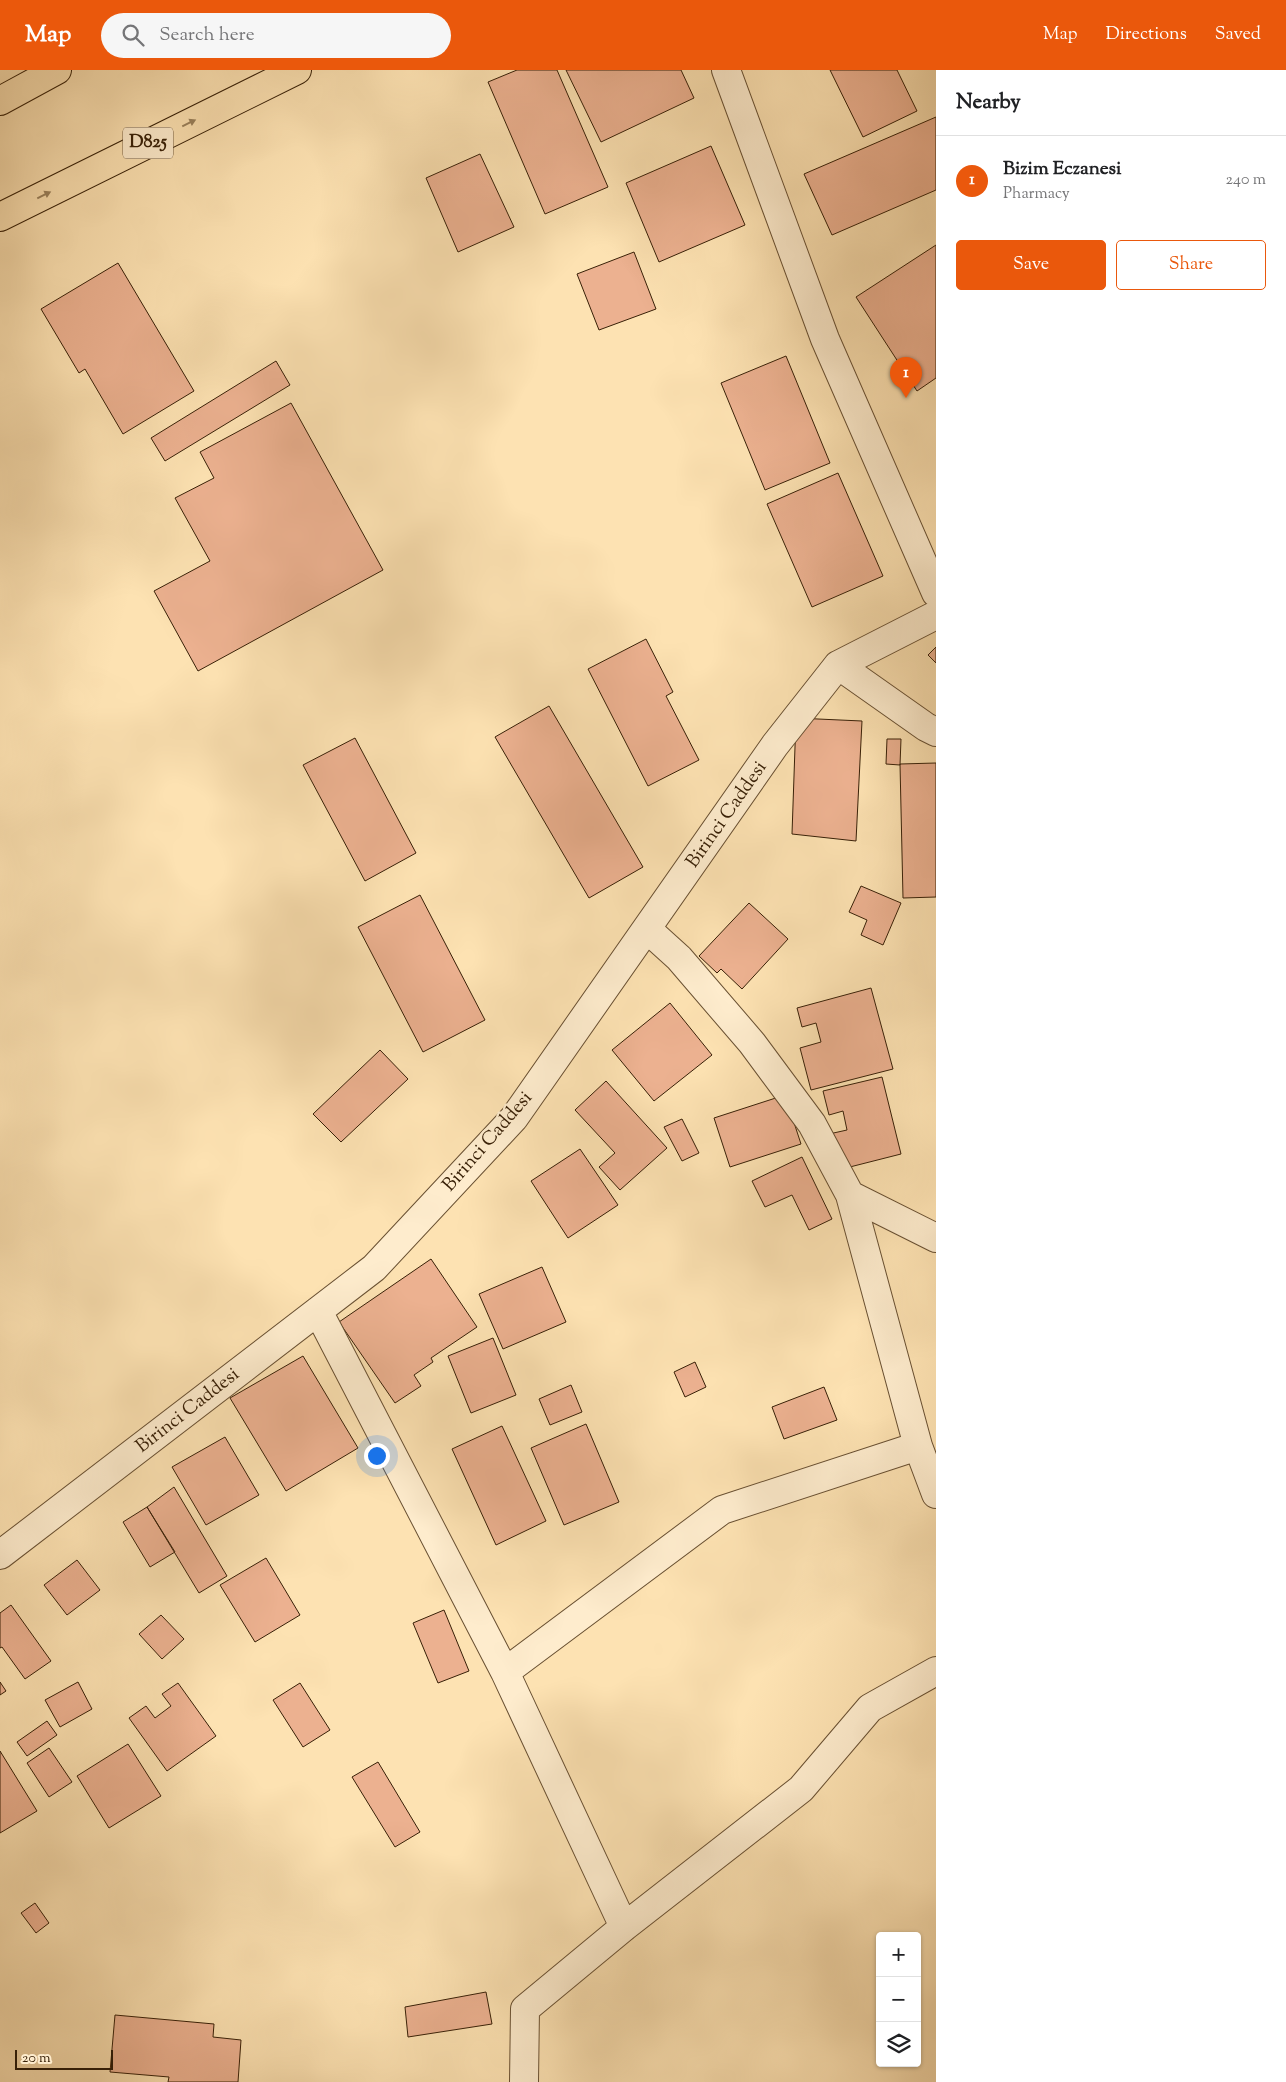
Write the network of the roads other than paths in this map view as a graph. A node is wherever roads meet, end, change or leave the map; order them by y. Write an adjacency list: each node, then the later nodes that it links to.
1 (57, 70): 4 (highway)
2 (297, 70): 5 (highway, D825, one-way to 2)
3 (726, 70): 6 (street)
4 (0, 101)
5 (0, 216)
6 (936, 593)
7 (936, 615): 8 (street, Birinci Caddesi)
8 (838, 665): 9 (street); 10 (street, Birinci Caddesi)
9 (936, 732)
10 (647, 930): 11 (street); 13 (street, Birinci Caddesi)
11 (850, 1195): 12 (street); 14 (street)
12 (936, 1238)
13 (318, 1311): 16 (street, Birinci Caddesi); 18 (street)
14 (918, 1446): 15 (street); 18 (street)
15 (936, 1494)
16 (0, 1555)
17 (936, 1671): 19 (street)
18 (505, 1672): 19 (street)
19 (624, 1926): 20 (street)
20 (524, 2082)

